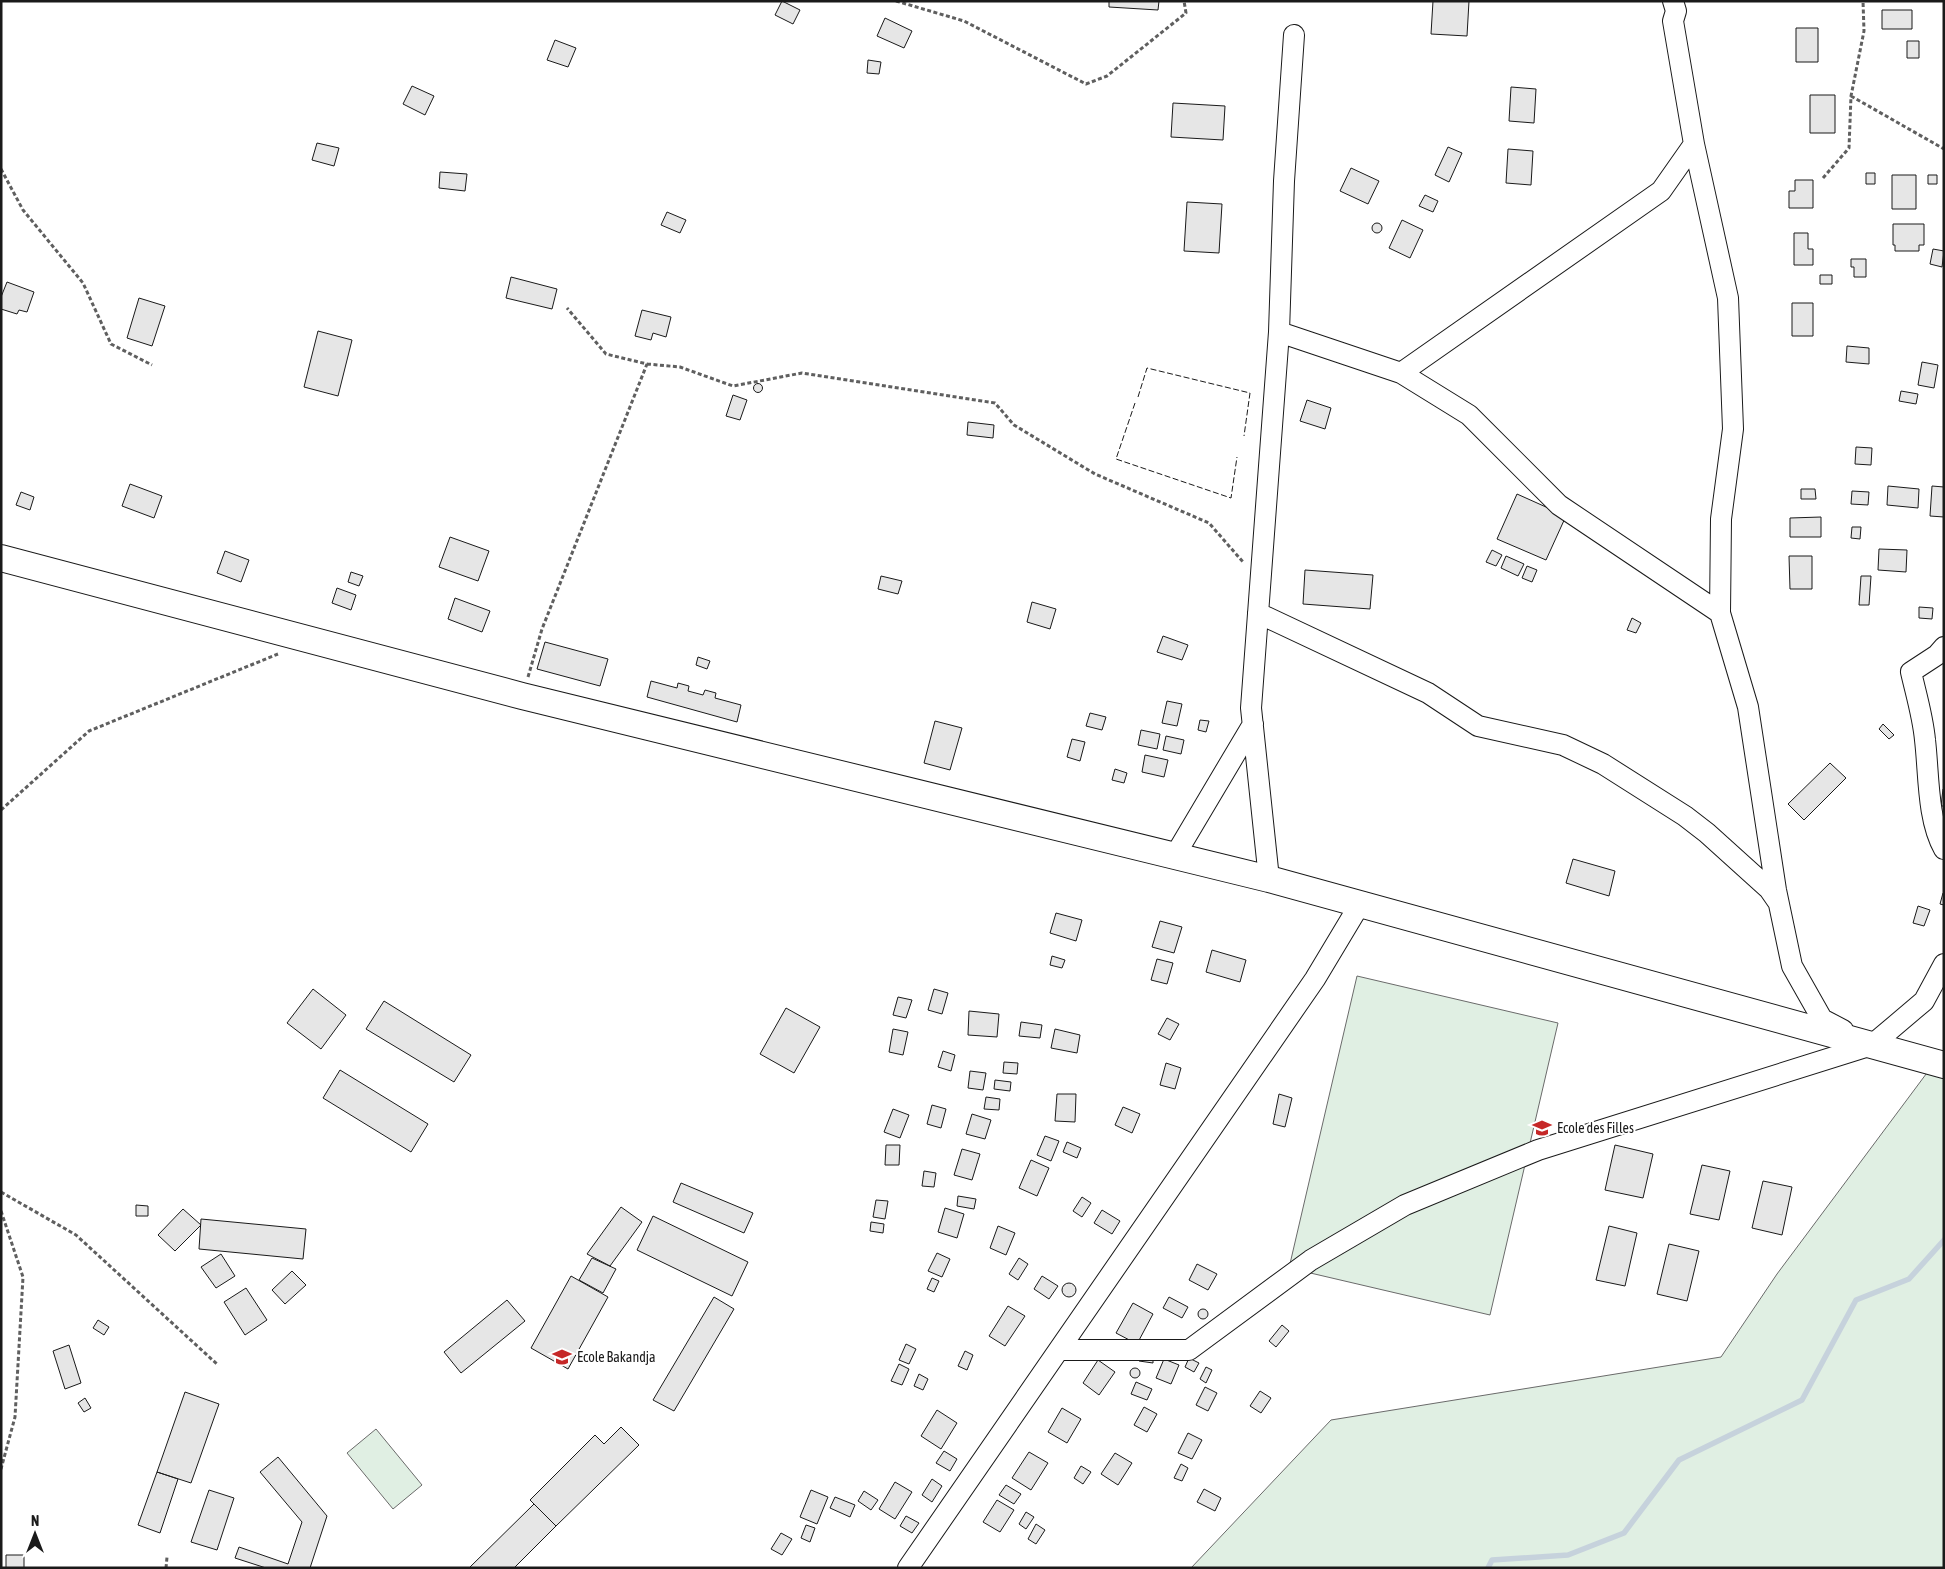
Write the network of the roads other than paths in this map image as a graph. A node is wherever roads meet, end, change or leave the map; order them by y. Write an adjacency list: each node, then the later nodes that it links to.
1 (1673, 1): 3 (street)
2 (1294, 35): 4 (street)
3 (1694, 144): 5 (street); 8 (street)
4 (1279, 332): 5 (street); 7 (street)
5 (1401, 373): 8 (street)
6 (1, 558): 12 (main road)
7 (1258, 613): 10 (street); 14 (street)
8 (1720, 613): 14 (street)
9 (1944, 647): 11 (street)
10 (1253, 724): 12 (street); 13 (street)
11 (1944, 849)
12 (1174, 857): 13 (main road)
13 (1269, 879): 15 (main road)
14 (1779, 903): 17 (street)
15 (1360, 904): 17 (main road); 19 (street)
16 (1944, 964): 17 (street)
17 (1872, 1045): 18 (main road); 19 (street)
18 (1944, 1065)
19 (1059, 1350): 20 (street)
20 (908, 1568)

